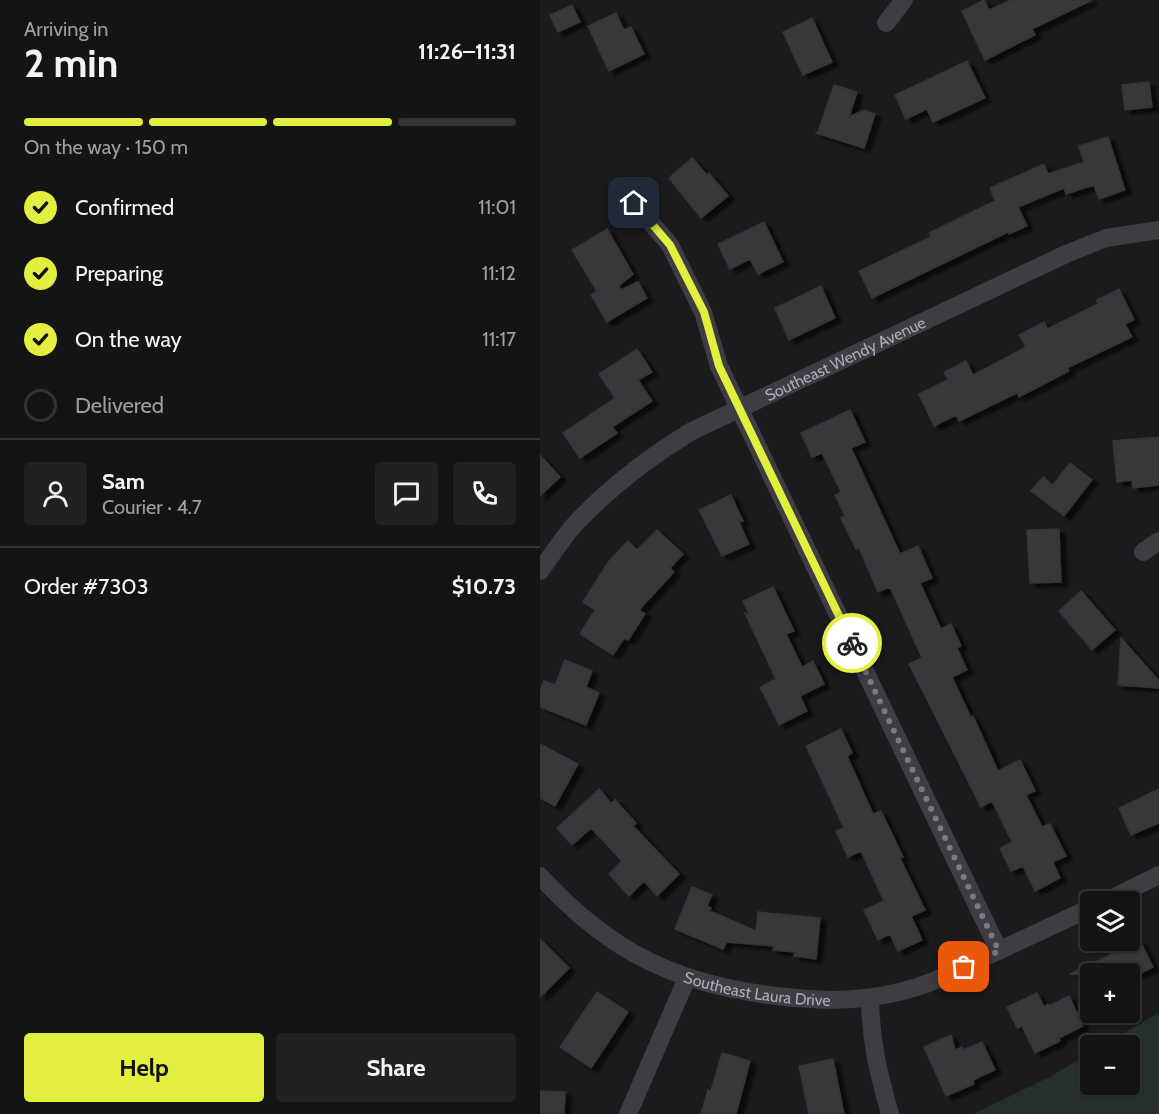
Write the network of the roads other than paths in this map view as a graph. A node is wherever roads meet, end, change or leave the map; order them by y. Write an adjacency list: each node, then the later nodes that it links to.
1 (904, 0): 2 (street)
2 (886, 23)
3 (622, 189): 5 (street)
4 (1159, 230): 5 (street, Southeast Wendy Avenue)
5 (739, 408): 8 (street, Southeast Wendy Avenue); 13 (street)
6 (1159, 541): 7 (street)
7 (1143, 552)
8 (540, 571)
9 (1159, 875): 11 (street)
10 (540, 876): 14 (street, Southeast Laura Drive)
11 (1126, 891)
12 (1080, 913): 13 (street, Southeast Laura Drive)
13 (999, 951): 15 (street, Southeast Laura Drive)
14 (687, 978): 15 (street, Southeast Laura Drive); 16 (street)
15 (870, 999): 17 (street)
16 (628, 1114)
17 (890, 1114)

